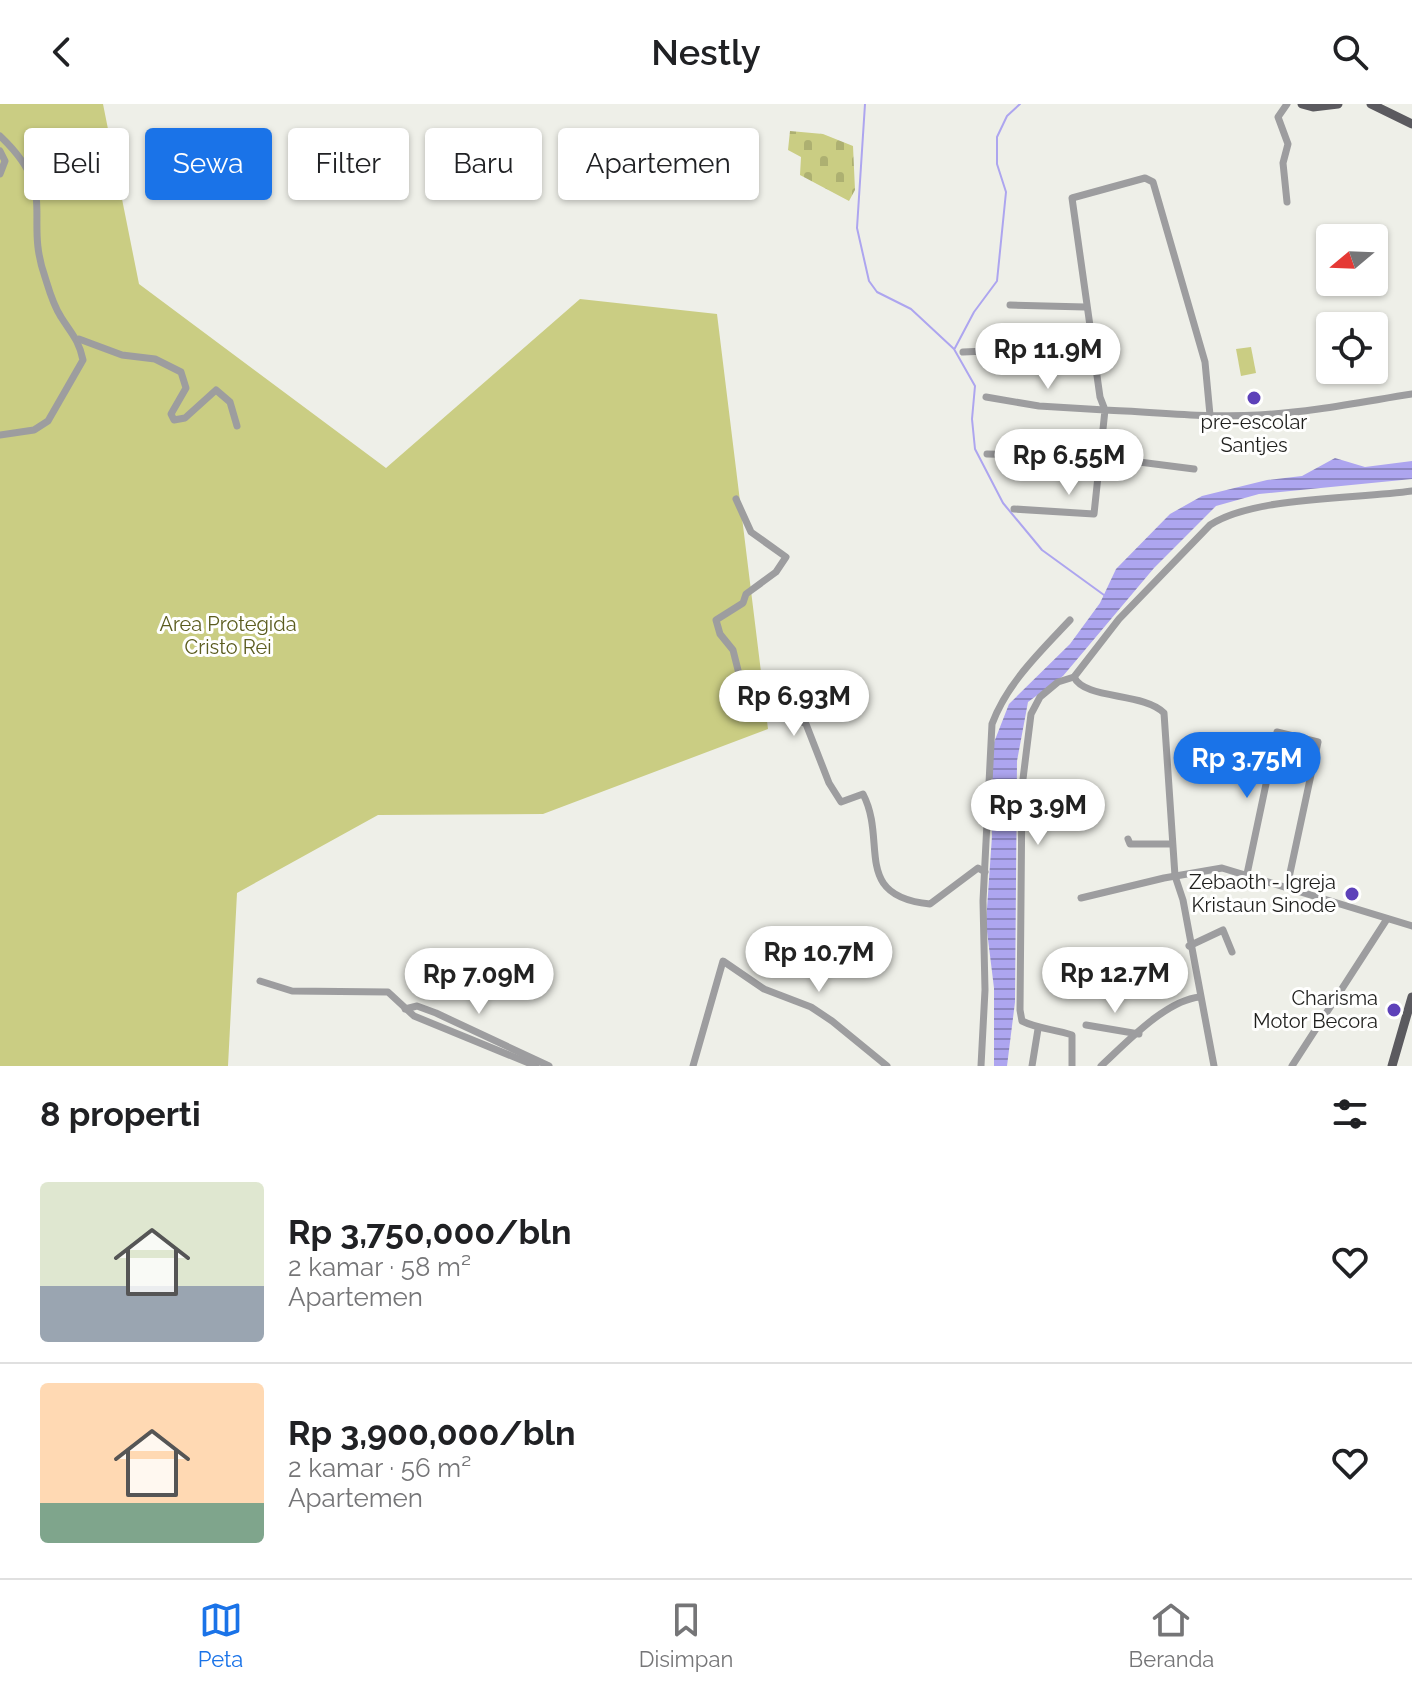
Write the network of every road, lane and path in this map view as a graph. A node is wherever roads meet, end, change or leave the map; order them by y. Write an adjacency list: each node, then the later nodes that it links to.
1 (1287, 104): 9 (street)
2 (1302, 104): 3 (main road)
3 (1338, 104)
4 (1371, 104): 5 (main road)
5 (1412, 124)
6 (0, 136): 12 (street)
7 (0, 151): 8 (street)
8 (0, 174)
9 (1287, 202)
10 (1010, 305): 11 (street)
11 (1085, 307): 14 (street); 18 (street)
12 (79, 339): 19 (street); 20 (street)
13 (963, 352): 14 (street)
14 (1093, 357): 17 (street)
15 (1412, 394): 18 (street)
16 (986, 397): 17 (street)
17 (1105, 410): 18 (street); 22 (street)
18 (1210, 415)
19 (237, 426)
20 (0, 435)
21 (987, 454): 22 (street)
22 (1100, 457): 23 (street); 26 (street)
23 (1194, 469)
24 (1412, 491): 28 (street)
25 (736, 499): 31 (street)
26 (1014, 509)
27 (1070, 620): 31 (street)
28 (1074, 677): 30 (street); 45 (street)
29 (1128, 839): 30 (street)
30 (1172, 844): 33 (street)
31 (985, 872): 51 (street)
32 (1247, 874): 33 (street); 34 (street); 34 (street)
33 (1175, 876): 35 (street); 38 (street)
34 (1287, 887): 36 (street)
35 (1081, 898)
36 (1387, 919): 37 (street); 56 (street)
37 (1412, 926)
38 (1189, 946): 39 (street); 41 (street)
39 (1232, 952)
40 (260, 981): 43 (street)
41 (1200, 997): 46 (street); 55 (street)
42 (1412, 997): 57 (main road)
43 (405, 1009): 47 (street); 48 (street)
44 (1086, 1025): 46 (street)
45 (1038, 1029): 52 (street); 53 (street)
46 (1139, 1034): 54 (street)
47 (536, 1066)
48 (549, 1066)
49 (693, 1066): 50 (street)
50 (887, 1066)
51 (981, 1066)
52 (1032, 1066)
53 (1072, 1066)
54 (1101, 1066)
55 (1214, 1066)
56 (1292, 1066)
57 (1392, 1066)

